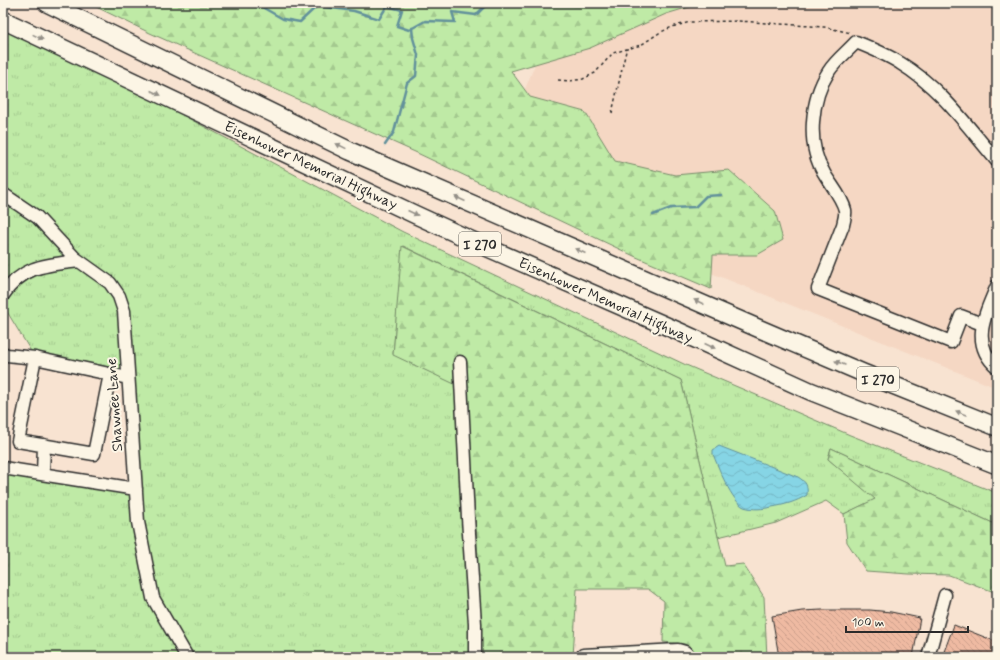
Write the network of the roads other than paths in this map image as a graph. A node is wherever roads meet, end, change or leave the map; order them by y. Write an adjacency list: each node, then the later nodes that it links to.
1 (47, 3): 15 (highway, Eisenhower Memorial Highway / I 270, one-way to 1)
2 (3, 20): 17 (highway, Eisenhower Memorial Highway / I 270, one-way to 17)
3 (997, 161): 8 (street)
4 (3, 194): 5 (street, Shawnee Lane)
5 (79, 261): 7 (street); 14 (street, Shawnee Lane)
6 (997, 286): 8 (street)
7 (3, 295)
8 (982, 324): 12 (street)
9 (3, 353): 10 (street)
10 (35, 358): 13 (street); 16 (street)
11 (460, 362): 24 (street)
12 (997, 367)
13 (110, 374): 14 (street); 16 (street)
14 (128, 378): 20 (street, Shawnee Lane)
15 (997, 427)
16 (44, 445): 19 (street)
17 (997, 465)
18 (3, 468): 19 (street)
19 (43, 474): 20 (street)
20 (136, 489): 23 (street, Shawnee Lane)
21 (944, 595): 26 (street)
22 (583, 655): 25 (street)
23 (187, 657)
24 (475, 657)
25 (690, 657)
26 (928, 657)

